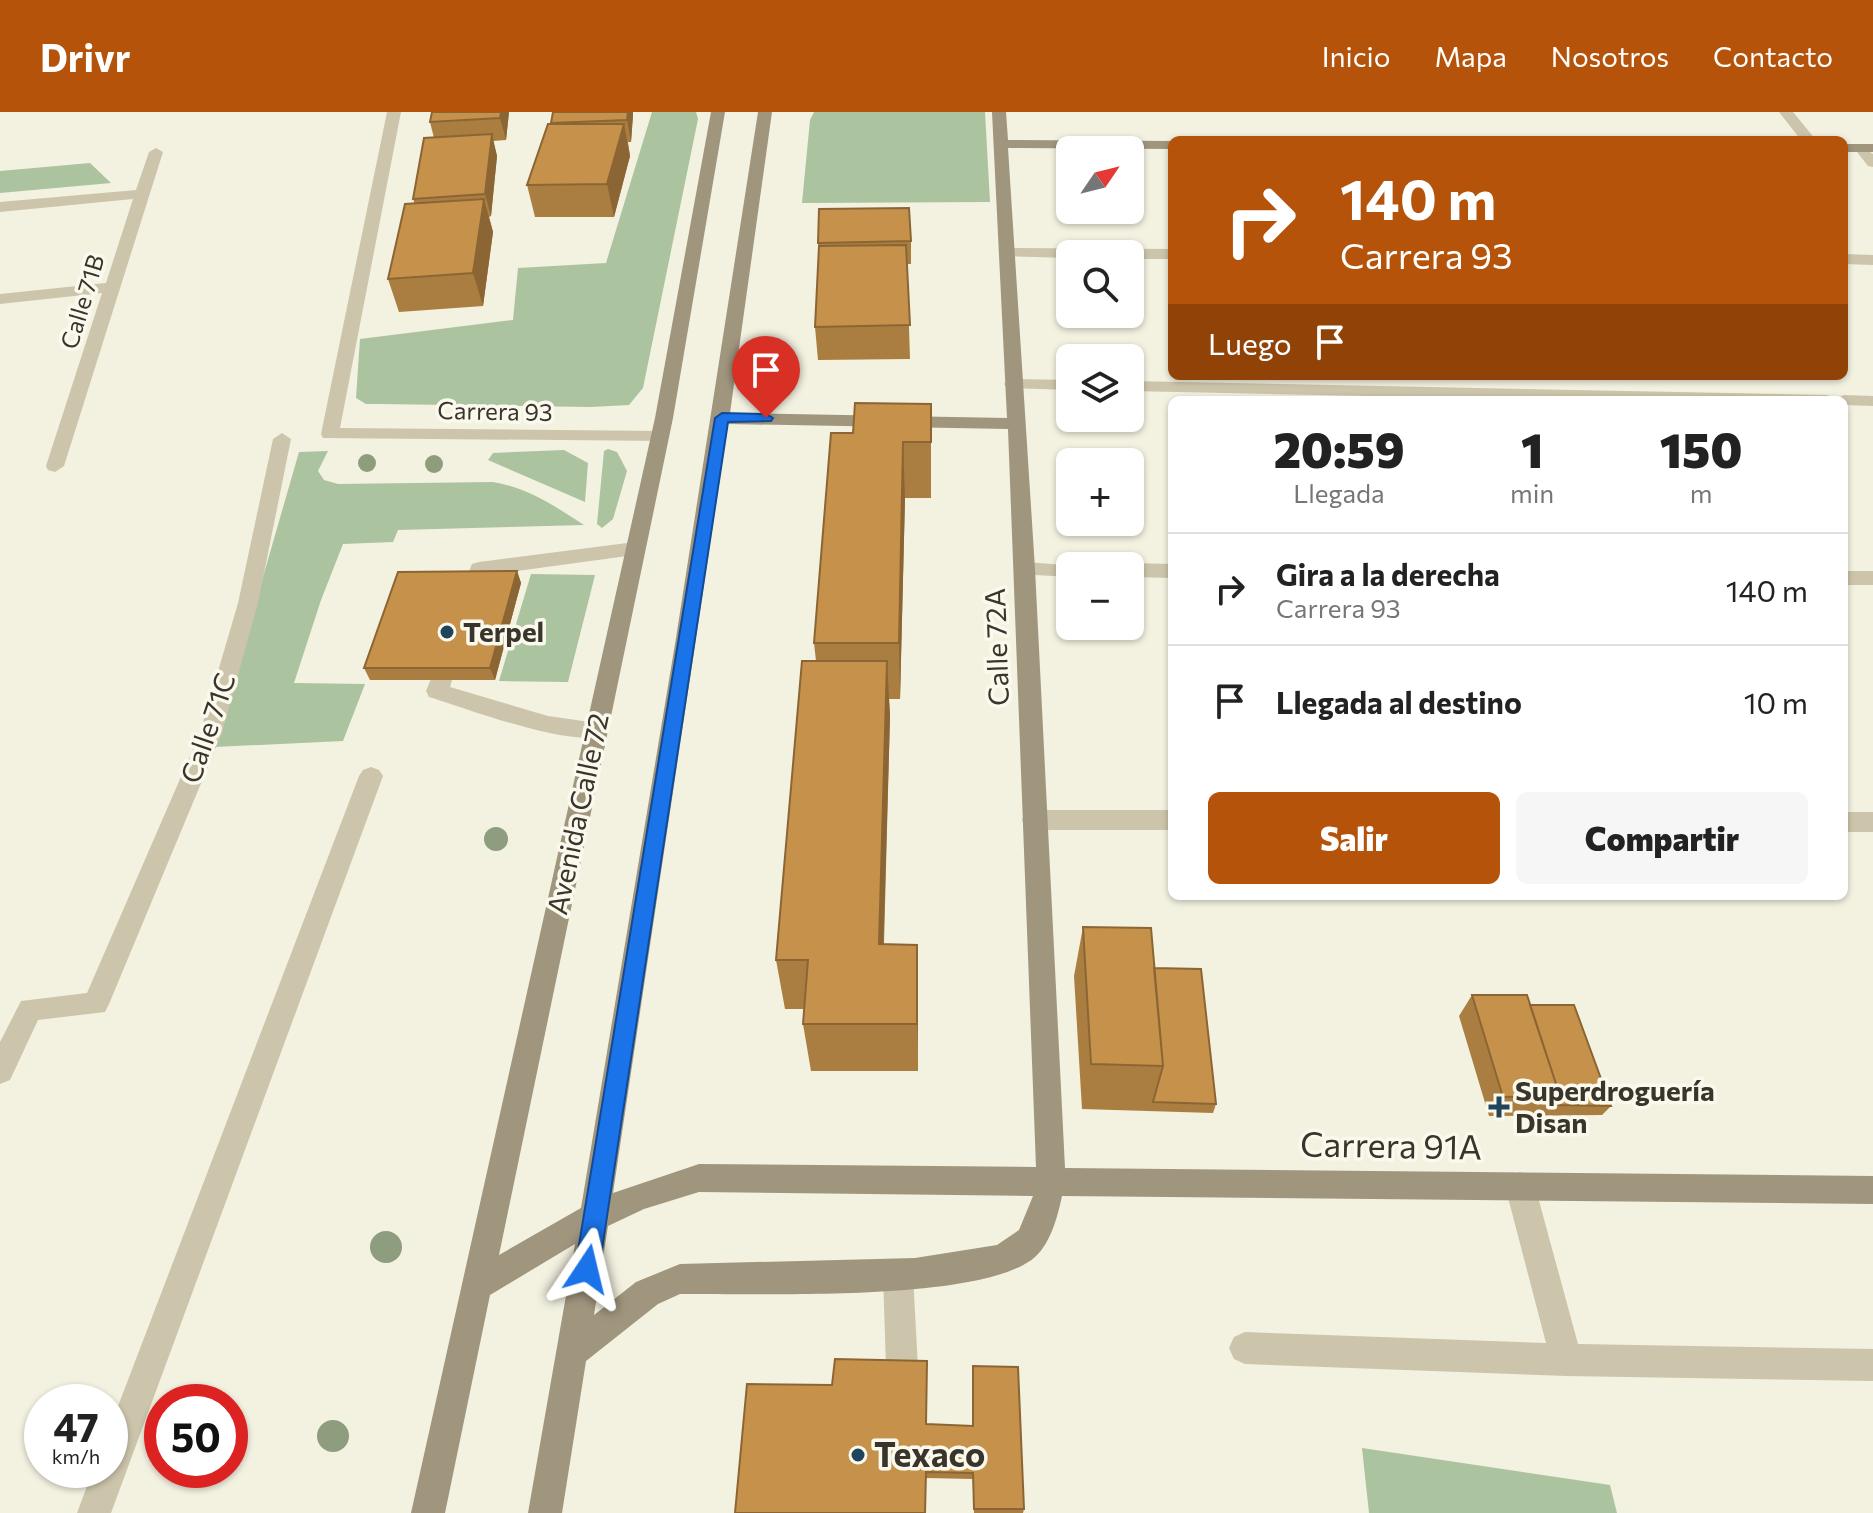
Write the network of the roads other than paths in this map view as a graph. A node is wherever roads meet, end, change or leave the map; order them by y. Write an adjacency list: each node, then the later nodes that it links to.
1 (394, 112): 30 (street, Carrera 93)
2 (705, 112): 8 (main road)
3 (718, 112): 8 (main road, Avenida Calle 72)
4 (999, 112): 9 (main road, Calle 72A)
5 (1786, 112): 7 (street)
6 (768, 115): 28 (main road)
7 (1806, 136)
8 (712, 142): 30 (main road, Avenida Calle 72)
9 (1001, 144): 10 (main road); 16 (main road, Calle 72A)
10 (1168, 145)
11 (1848, 149): 13 (main road)
12 (156, 152): 14 (street, Calle 71B)
13 (1870, 154)
14 (143, 194): 15 (street); 20 (street, Calle 71B)
15 (0, 207)
16 (1007, 253): 17 (street); 22 (main road, Calle 72A)
17 (1168, 254)
18 (1848, 259): 19 (street)
19 (1873, 260)
20 (113, 287): 21 (street); 32 (street, Calle 71B)
21 (0, 299)
22 (1013, 384): 23 (street); 29 (main road, Calle 72A)
23 (1056, 385)
24 (1144, 386): 25 (street)
25 (1628, 396)
26 (1848, 400): 27 (street)
27 (1873, 401)
28 (722, 418): 29 (main road); 52 (main road)
29 (1016, 424): 34 (main road, Calle 72A)
30 (659, 437): 33 (main road, Avenida Calle 72)
31 (282, 439): 48 (street, Calle 71C)
32 (55, 466)
33 (635, 549): 40 (street); 42 (main road, Avenida Calle 72)
34 (1025, 569): 35 (street); 44 (main road, Calle 72A)
35 (1056, 570)
36 (1144, 570): 37 (street)
37 (1168, 571)
38 (1848, 578): 39 (street)
39 (1873, 578)
40 (474, 583)
41 (441, 680): 42 (street)
42 (596, 730): 54 (main road, Avenida Calle 72)
43 (371, 776): 60 (street)
44 (1034, 820): 45 (street); 49 (main road, Calle 72A)
45 (1168, 820)
46 (1848, 822): 47 (street)
47 (1873, 822)
48 (0, 1071)
49 (1051, 1180): 50 (main road, Carrera 91A); 52 (main road, Carrera 91A); 53 (main road)
50 (1520, 1186): 51 (main road, Carrera 91A); 57 (street)
51 (1873, 1190)
52 (597, 1213): 54 (main road, Carrera 91A); 56 (main road)
53 (898, 1275): 56 (main road); 59 (street)
54 (477, 1286): 61 (main road, Avenida Calle 72)
55 (1245, 1348): 57 (street)
56 (573, 1352): 62 (main road)
57 (1566, 1360): 58 (street)
58 (1873, 1365)
59 (902, 1368)
60 (94, 1513)
61 (428, 1513)
62 (545, 1513)

